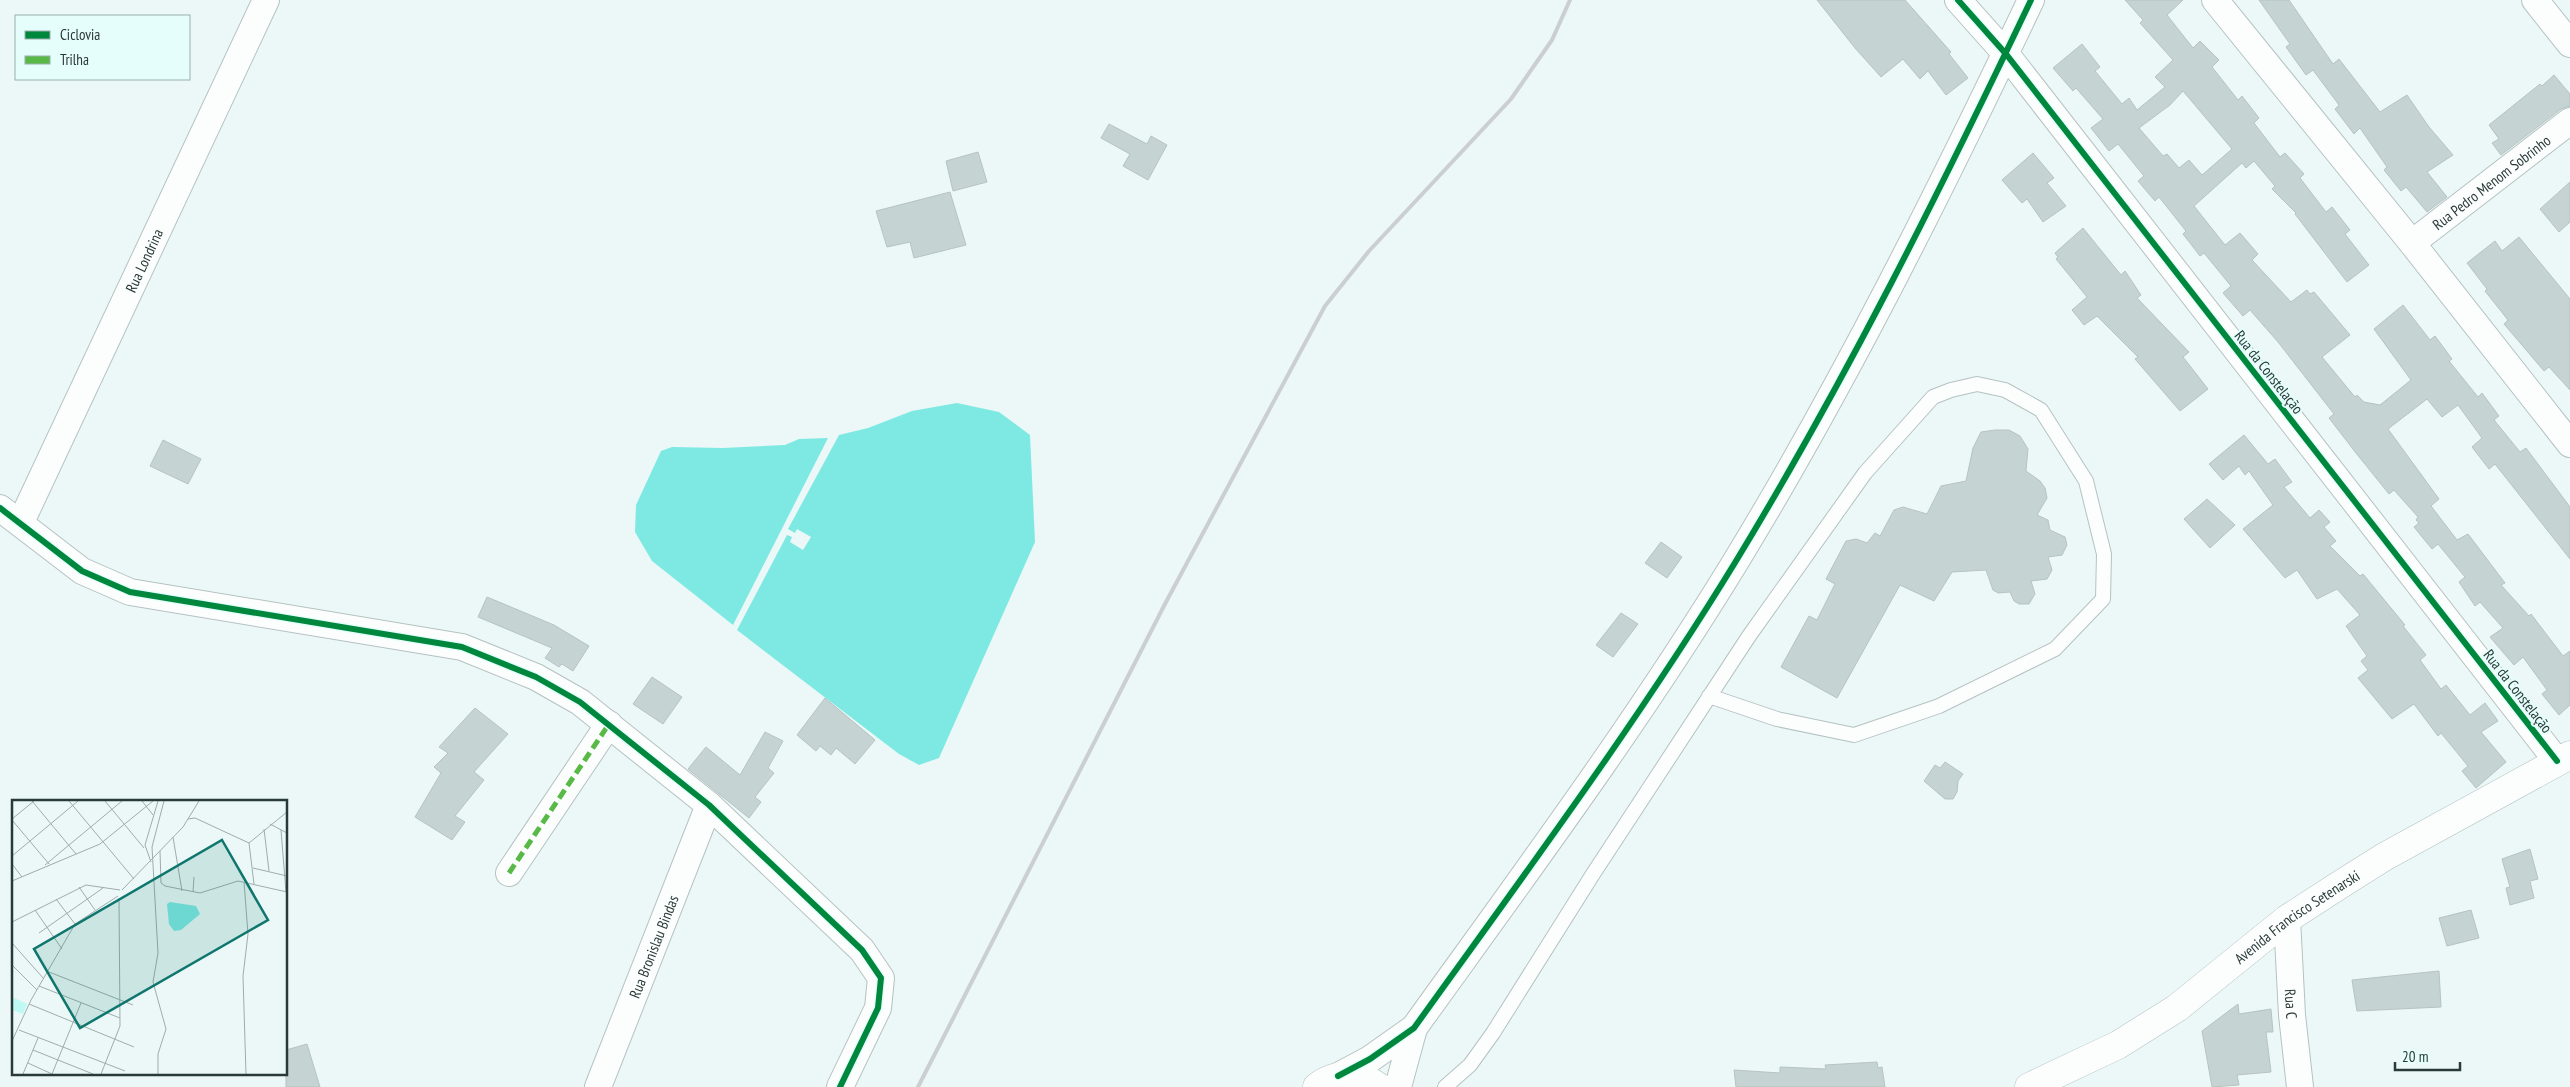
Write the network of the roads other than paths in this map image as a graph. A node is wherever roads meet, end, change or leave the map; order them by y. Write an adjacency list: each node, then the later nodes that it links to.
1 (266, 0): 11 (street, Rua Londrina)
2 (1958, 0): 7 (street, Rua da Constelação)
3 (2032, 0): 7 (street)
4 (2214, 0): 9 (street)
5 (2535, 0): 6 (street)
6 (2570, 44)
7 (2006, 54): 14 (street, Rua da Constelação); 18 (street)
8 (2570, 121): 9 (street, Rua Pedro Menom Sobrinho)
9 (2412, 243): 10 (street)
10 (2570, 444)
11 (10, 515): 13 (street)
12 (1709, 696): 12 (lane); 24 (lane)
13 (608, 724): 15 (street); 16 (street)
14 (2563, 758): 17 (street, Avenida Francisco Setenarski)
15 (709, 805): 20 (street, Rua Bronislau Bindas); 21 (street)
16 (509, 873)
17 (2287, 919): 25 (street, Avenida Francisco Setenarski); 26 (street, Rua C)
18 (1414, 1028): 19 (street); 23 (street)
19 (1328, 1082): 22 (street)
20 (598, 1087)
21 (840, 1087)
22 (1379, 1087)
23 (1398, 1087)
24 (1446, 1087)
25 (2029, 1087)
26 (2300, 1087)

